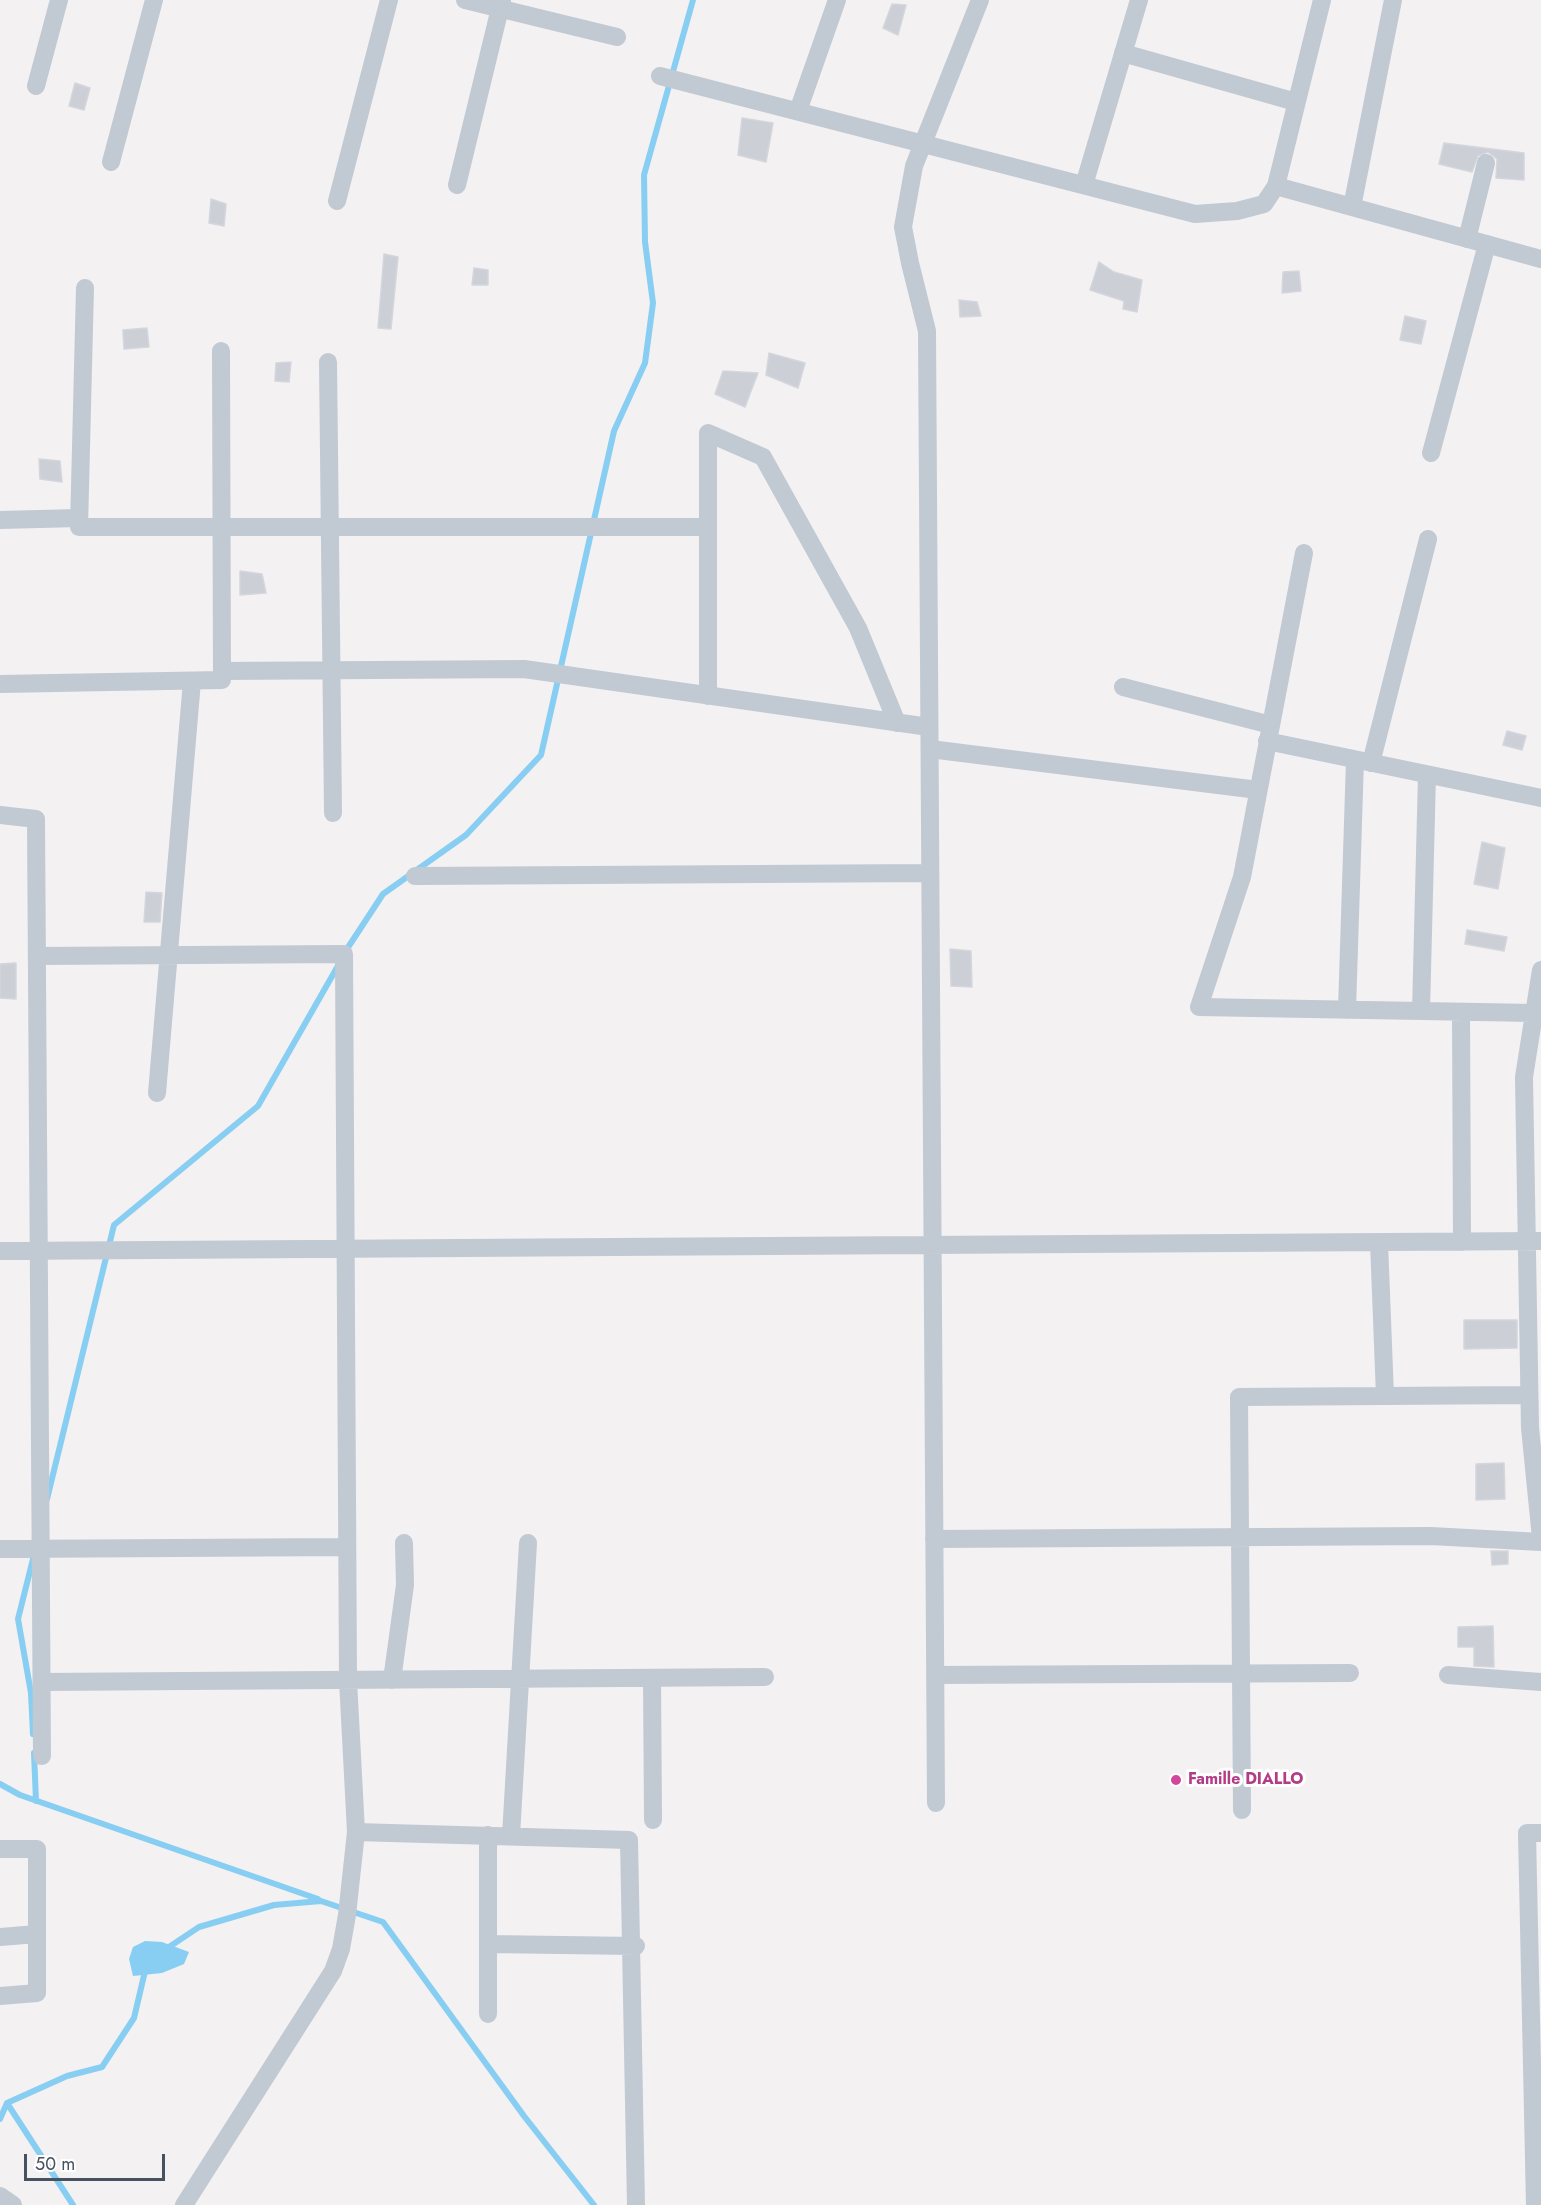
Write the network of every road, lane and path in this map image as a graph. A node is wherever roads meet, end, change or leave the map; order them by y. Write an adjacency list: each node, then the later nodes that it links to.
1 (59, 0): 14 (street)
2 (154, 0): 18 (street)
3 (389, 0): 23 (street)
4 (465, 0): 10 (street)
5 (837, 0): 16 (street)
6 (980, 0): 17 (street)
7 (1139, 0): 12 (street)
8 (1322, 0): 15 (street)
9 (1393, 0): 24 (street)
10 (501, 4): 11 (street); 20 (street)
11 (617, 37)
12 (1124, 53): 15 (street); 21 (street)
13 (660, 76): 16 (street)
14 (36, 86)
15 (1296, 102): 22 (street)
16 (798, 111): 17 (street)
17 (923, 144): 21 (street); 46 (street)
18 (111, 162)
19 (1486, 163): 25 (street)
20 (457, 185)
21 (1084, 185): 22 (street)
22 (1275, 186): 24 (street)
23 (337, 201)
24 (1352, 207): 25 (street)
25 (1467, 239): 26 (street)
26 (1487, 244): 27 (street); 31 (street)
27 (1541, 259)
28 (85, 288): 32 (street)
29 (221, 351): 34 (street)
30 (328, 362): 35 (street)
31 (1431, 453)
32 (79, 518): 33 (street); 34 (street)
33 (0, 520)
34 (222, 527): 35 (street); 40 (street)
35 (330, 527): 36 (street); 39 (street)
36 (708, 528): 44 (street); 45 (street)
37 (1428, 539): 49 (street)
38 (1304, 553): 47 (street)
39 (331, 670): 40 (street); 44 (street); 53 (street)
40 (222, 671): 41 (street)
41 (192, 681): 42 (street); 57 (street)
42 (0, 684)
43 (1123, 687): 47 (street)
44 (708, 696): 45 (street)
45 (897, 723): 46 (street)
46 (929, 728): 48 (street)
47 (1269, 734): 49 (street); 51 (street)
48 (930, 749): 51 (street); 55 (street)
49 (1363, 761): 50 (street); 60 (street)
50 (1427, 775): 52 (street); 61 (street)
51 (1258, 790): 60 (street)
52 (1541, 798)
53 (333, 813)
54 (0, 815): 58 (street)
55 (930, 873): 56 (street); 68 (street)
56 (415, 876)
57 (169, 955): 58 (street); 64 (street); 69 (street)
58 (37, 956): 70 (street)
59 (1541, 974): 63 (street)
60 (1347, 1010): 61 (street)
61 (1421, 1011): 62 (street)
62 (1461, 1012): 63 (street); 67 (street)
63 (1534, 1013): 65 (street)
64 (157, 1093)
65 (1534, 1241): 67 (street); 72 (street)
66 (1379, 1242): 67 (street); 68 (street); 73 (street)
67 (1462, 1242)
68 (933, 1245): 69 (street); 76 (street)
69 (345, 1248): 70 (street); 79 (street)
70 (39, 1250): 71 (street); 81 (street)
71 (0, 1251)
72 (1529, 1395): 73 (street); 74 (street)
73 (1385, 1396): 75 (street)
74 (1540, 1531): 75 (street)
75 (1240, 1538): 76 (street); 82 (street)
76 (934, 1539): 84 (street)
77 (404, 1543): 90 (street)
78 (528, 1543): 88 (street)
79 (347, 1547): 81 (street); 89 (street)
80 (0, 1549): 81 (street)
81 (41, 1549): 91 (street)
82 (1241, 1673): 83 (street); 84 (street); 95 (street)
83 (1350, 1673)
84 (935, 1675): 94 (street)
85 (1448, 1675): 92 (street)
86 (765, 1677): 87 (street)
87 (652, 1678): 88 (street); 96 (street)
88 (520, 1679): 90 (street); 100 (street)
89 (348, 1680): 90 (street); 91 (street); 97 (street)
90 (392, 1680)
91 (42, 1682): 93 (street)
92 (1541, 1682)
93 (42, 1756)
94 (936, 1803)
95 (1242, 1810)
96 (652, 1820)
97 (356, 1832): 99 (street); 110 (street)
98 (1541, 1833): 112 (street)
99 (488, 1835): 100 (street); 104 (street)
100 (511, 1836): 105 (street)
101 (0, 1848): 102 (street)
102 (37, 1934): 103 (street); 106 (street)
103 (0, 1937)
104 (488, 1944): 105 (street); 107 (street)
105 (634, 1946): 111 (street)
106 (0, 1996)
107 (488, 2014)
108 (0, 2196): 109 (street)
109 (13, 2205)
110 (184, 2205)
111 (636, 2205)
112 (1534, 2205)

